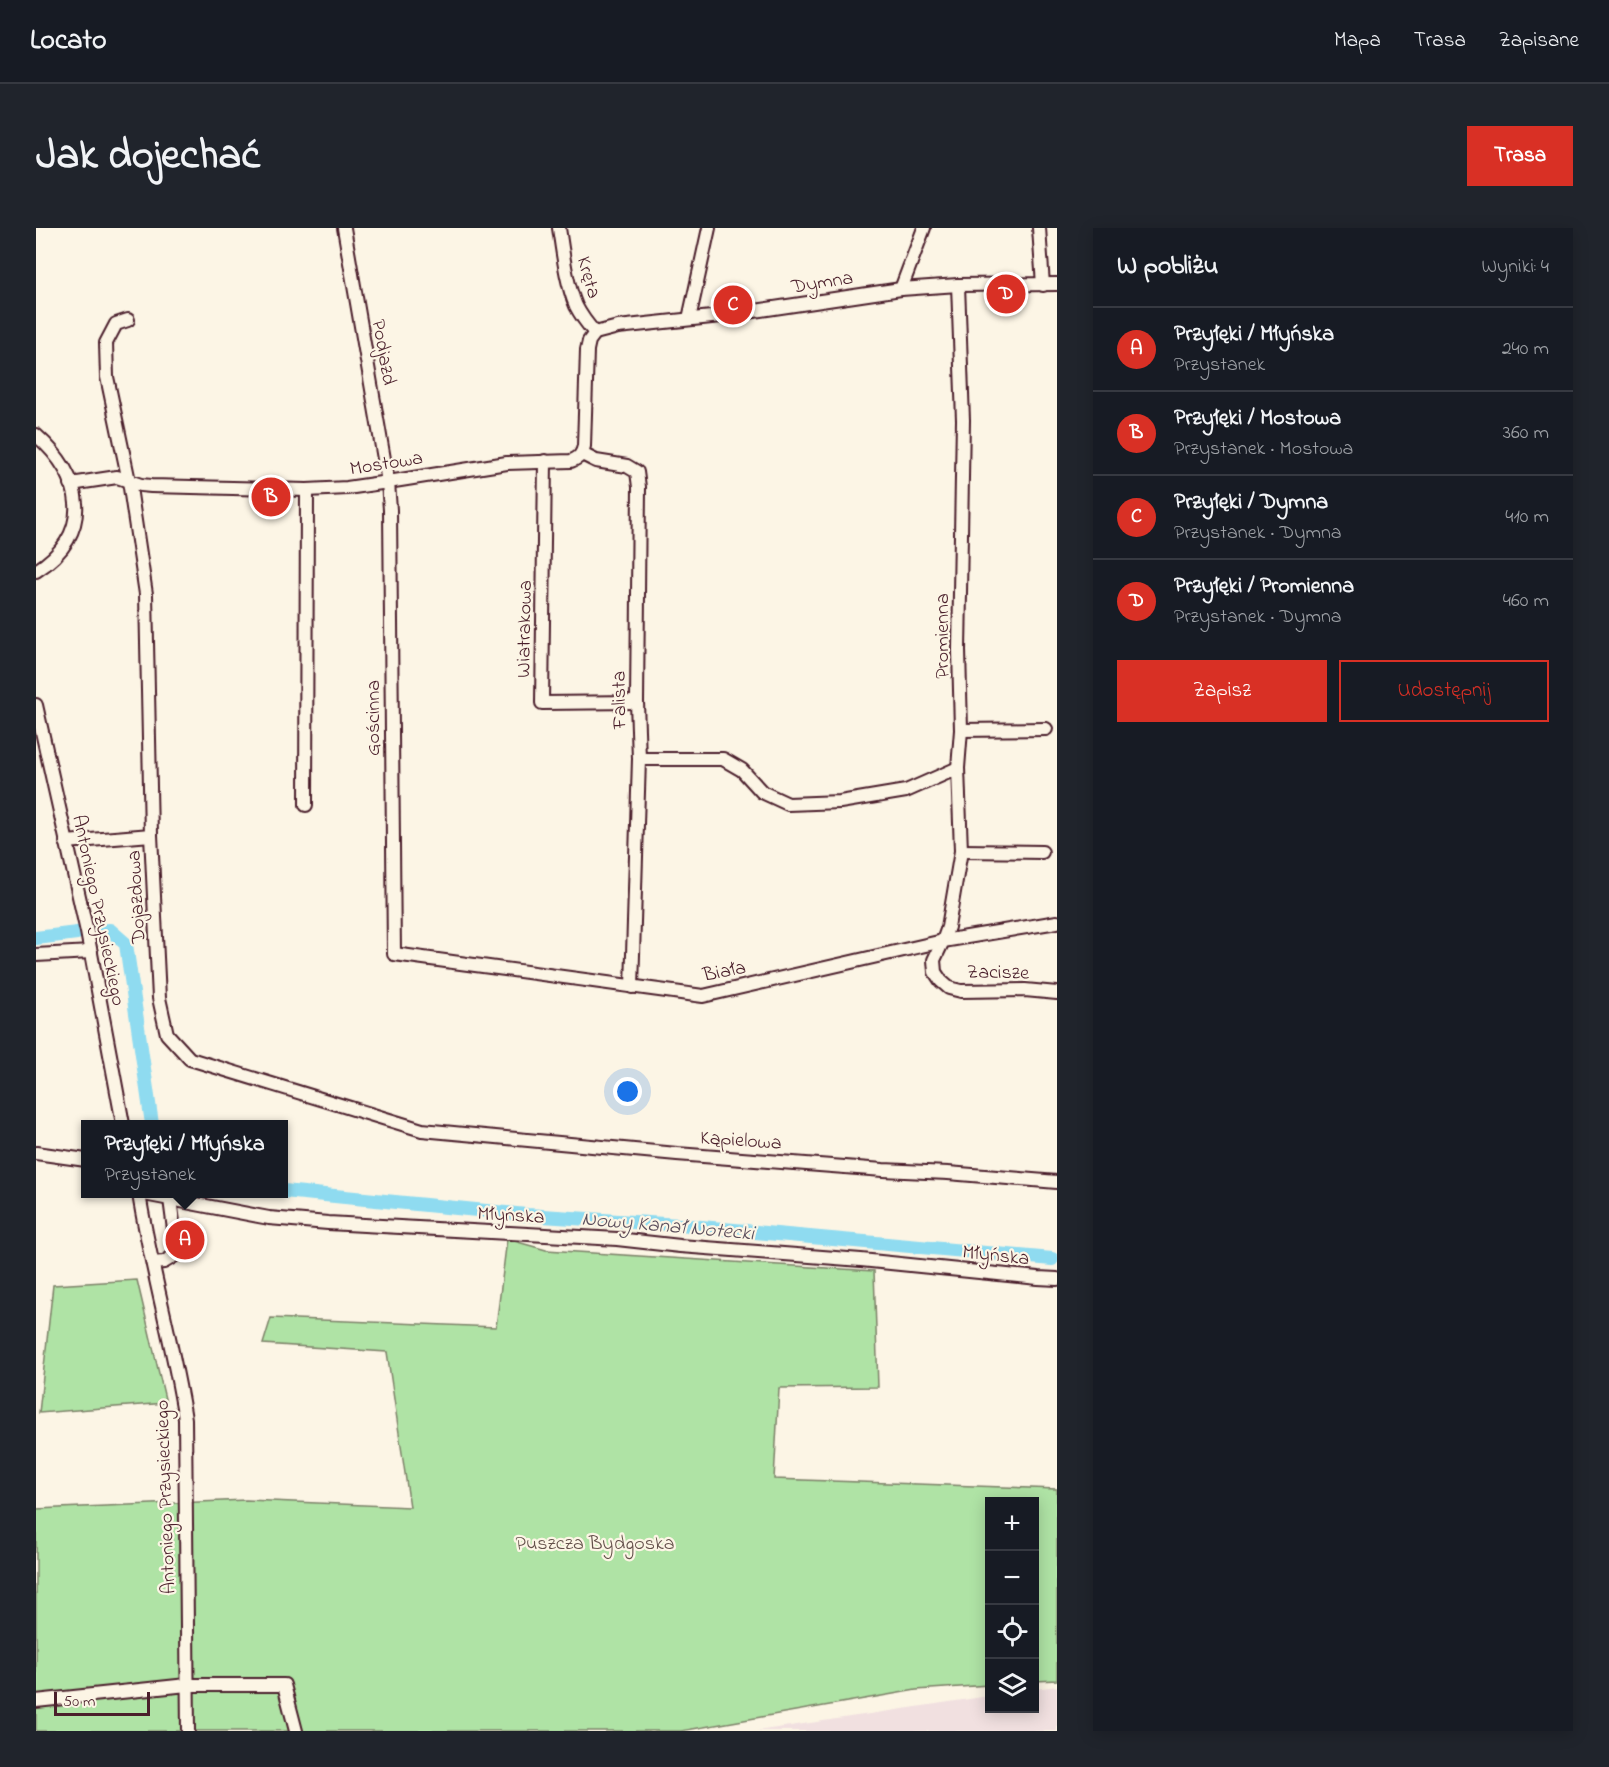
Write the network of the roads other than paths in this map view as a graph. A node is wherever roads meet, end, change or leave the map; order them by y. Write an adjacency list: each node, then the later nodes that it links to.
1 (344, 228): 17 (street, Podjazd)
2 (559, 228): 12 (street, Kręta)
3 (709, 228): 10 (street)
4 (924, 228): 9 (street)
5 (1039, 228): 8 (street)
6 (1057, 284): 8 (street, Dymna)
7 (958, 285): 8 (street, Dymna); 9 (street, Dymna); 24 (street, Promienna)
8 (1044, 285)
9 (901, 289): 10 (street, Dymna)
10 (689, 319): 12 (street, Dymna)
11 (128, 320): 16 (street, Dojazdowa)
12 (595, 333): 14 (street)
13 (36, 435): 18 (street)
14 (582, 454): 15 (street, Mostowa); 21 (street, Falista)
15 (544, 461): 17 (street, Mostowa); 21 (street, Wiatrakowa)
16 (129, 481): 18 (street, Mostowa); 19 (street, Mostowa); 28 (street, Dojazdowa)
17 (388, 482): 19 (street, Mostowa); 35 (street, Gościnna)
18 (71, 484): 20 (street)
19 (307, 490): 27 (street)
20 (36, 571)
21 (637, 702): 25 (street, Falista)
22 (36, 705): 29 (street, Antoniego Przysieckiego)
23 (1046, 729): 24 (street)
24 (961, 730): 26 (street, Promienna)
25 (639, 759): 26 (street); 38 (street, Falista)
26 (958, 768): 30 (street, Promienna)
27 (306, 805)
28 (151, 835): 29 (street); 41 (street, Dojazdowa)
29 (66, 842): 34 (street, Antoniego Przysieckiego)
30 (961, 851): 31 (street); 33 (street, Promienna)
31 (1042, 852)
32 (1057, 922): 33 (street, Biała)
33 (944, 941): 37 (street, Promienna); 38 (street, Biała)
34 (91, 952): 36 (street); 40 (street, Antoniego Przysieckiego)
35 (394, 954): 38 (street, Biała)
36 (36, 955)
37 (941, 981): 39 (street, Zacisze)
38 (632, 987)
39 (1057, 993)
40 (122, 1120)
41 (422, 1130): 44 (street, Kąpielowa)
42 (36, 1153): 43 (street)
43 (81, 1159)
44 (1057, 1182)
45 (140, 1198): 48 (street, Antoniego Przysieckiego)
46 (165, 1198): 47 (street, Młyńska)
47 (170, 1199): 48 (street); 49 (street, Młyńska)
48 (153, 1263): 50 (street, Antoniego Przysieckiego)
49 (1057, 1279)
50 (187, 1685): 51 (street); 52 (street, Antoniego Przysieckiego); 53 (street)
51 (36, 1701)
52 (188, 1731)
53 (296, 1731)

